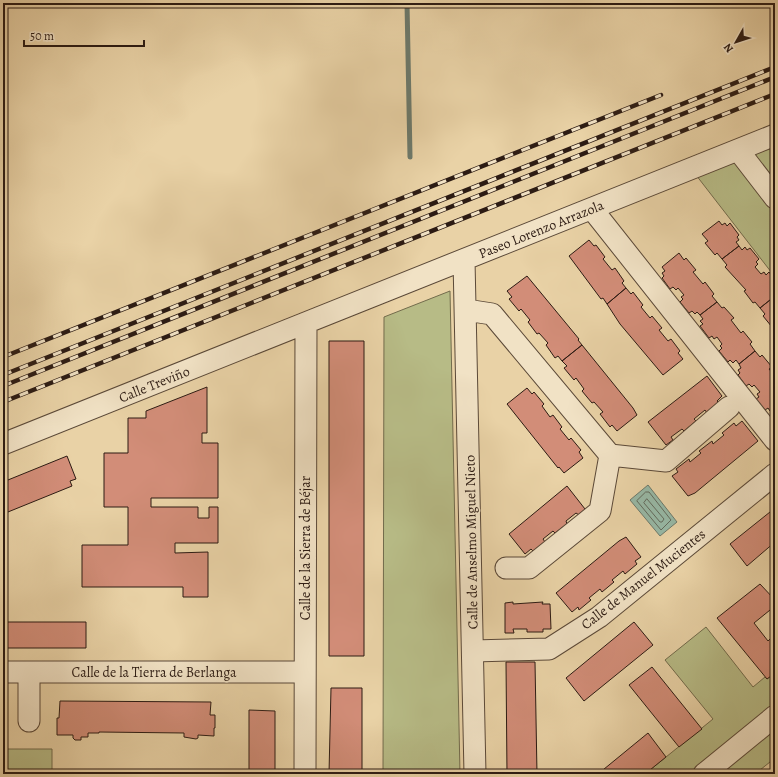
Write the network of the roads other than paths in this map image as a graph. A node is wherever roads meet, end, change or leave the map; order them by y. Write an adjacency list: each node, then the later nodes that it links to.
1 (775, 135): 2 (street, Paseo Lorenzo Arrazola)
2 (738, 150): 3 (street); 4 (street, Paseo Lorenzo Arrazola)
3 (775, 198)
4 (592, 209): 5 (street, Paseo Lorenzo Arrazola); 9 (street)
5 (464, 260): 6 (street, Calle de Anselmo Miguel Nieto); 7 (street, Paseo Lorenzo Arrazola)
6 (466, 310): 11 (street); 14 (street, Calle de Anselmo Miguel Nieto)
7 (306, 323): 10 (street, Calle Treviño); 17 (street, Calle de la Sierra de Béjar)
8 (729, 407): 11 (street)
9 (775, 440)
10 (3, 444)
11 (610, 456): 13 (street)
12 (775, 474): 14 (street, Calle de Manuel Mucientes)
13 (506, 568)
14 (473, 651): 21 (street, Calle de Anselmo Miguel Nieto)
15 (3, 672): 16 (street, Calle de la Tierra de Berlanga)
16 (29, 672): 17 (street, Calle de la Tierra de Berlanga); 19 (street)
17 (304, 672): 20 (street, Calle de la Sierra de Béjar)
18 (775, 716): 22 (street)
19 (29, 721)
20 (305, 774)
21 (475, 774)
22 (704, 774)

